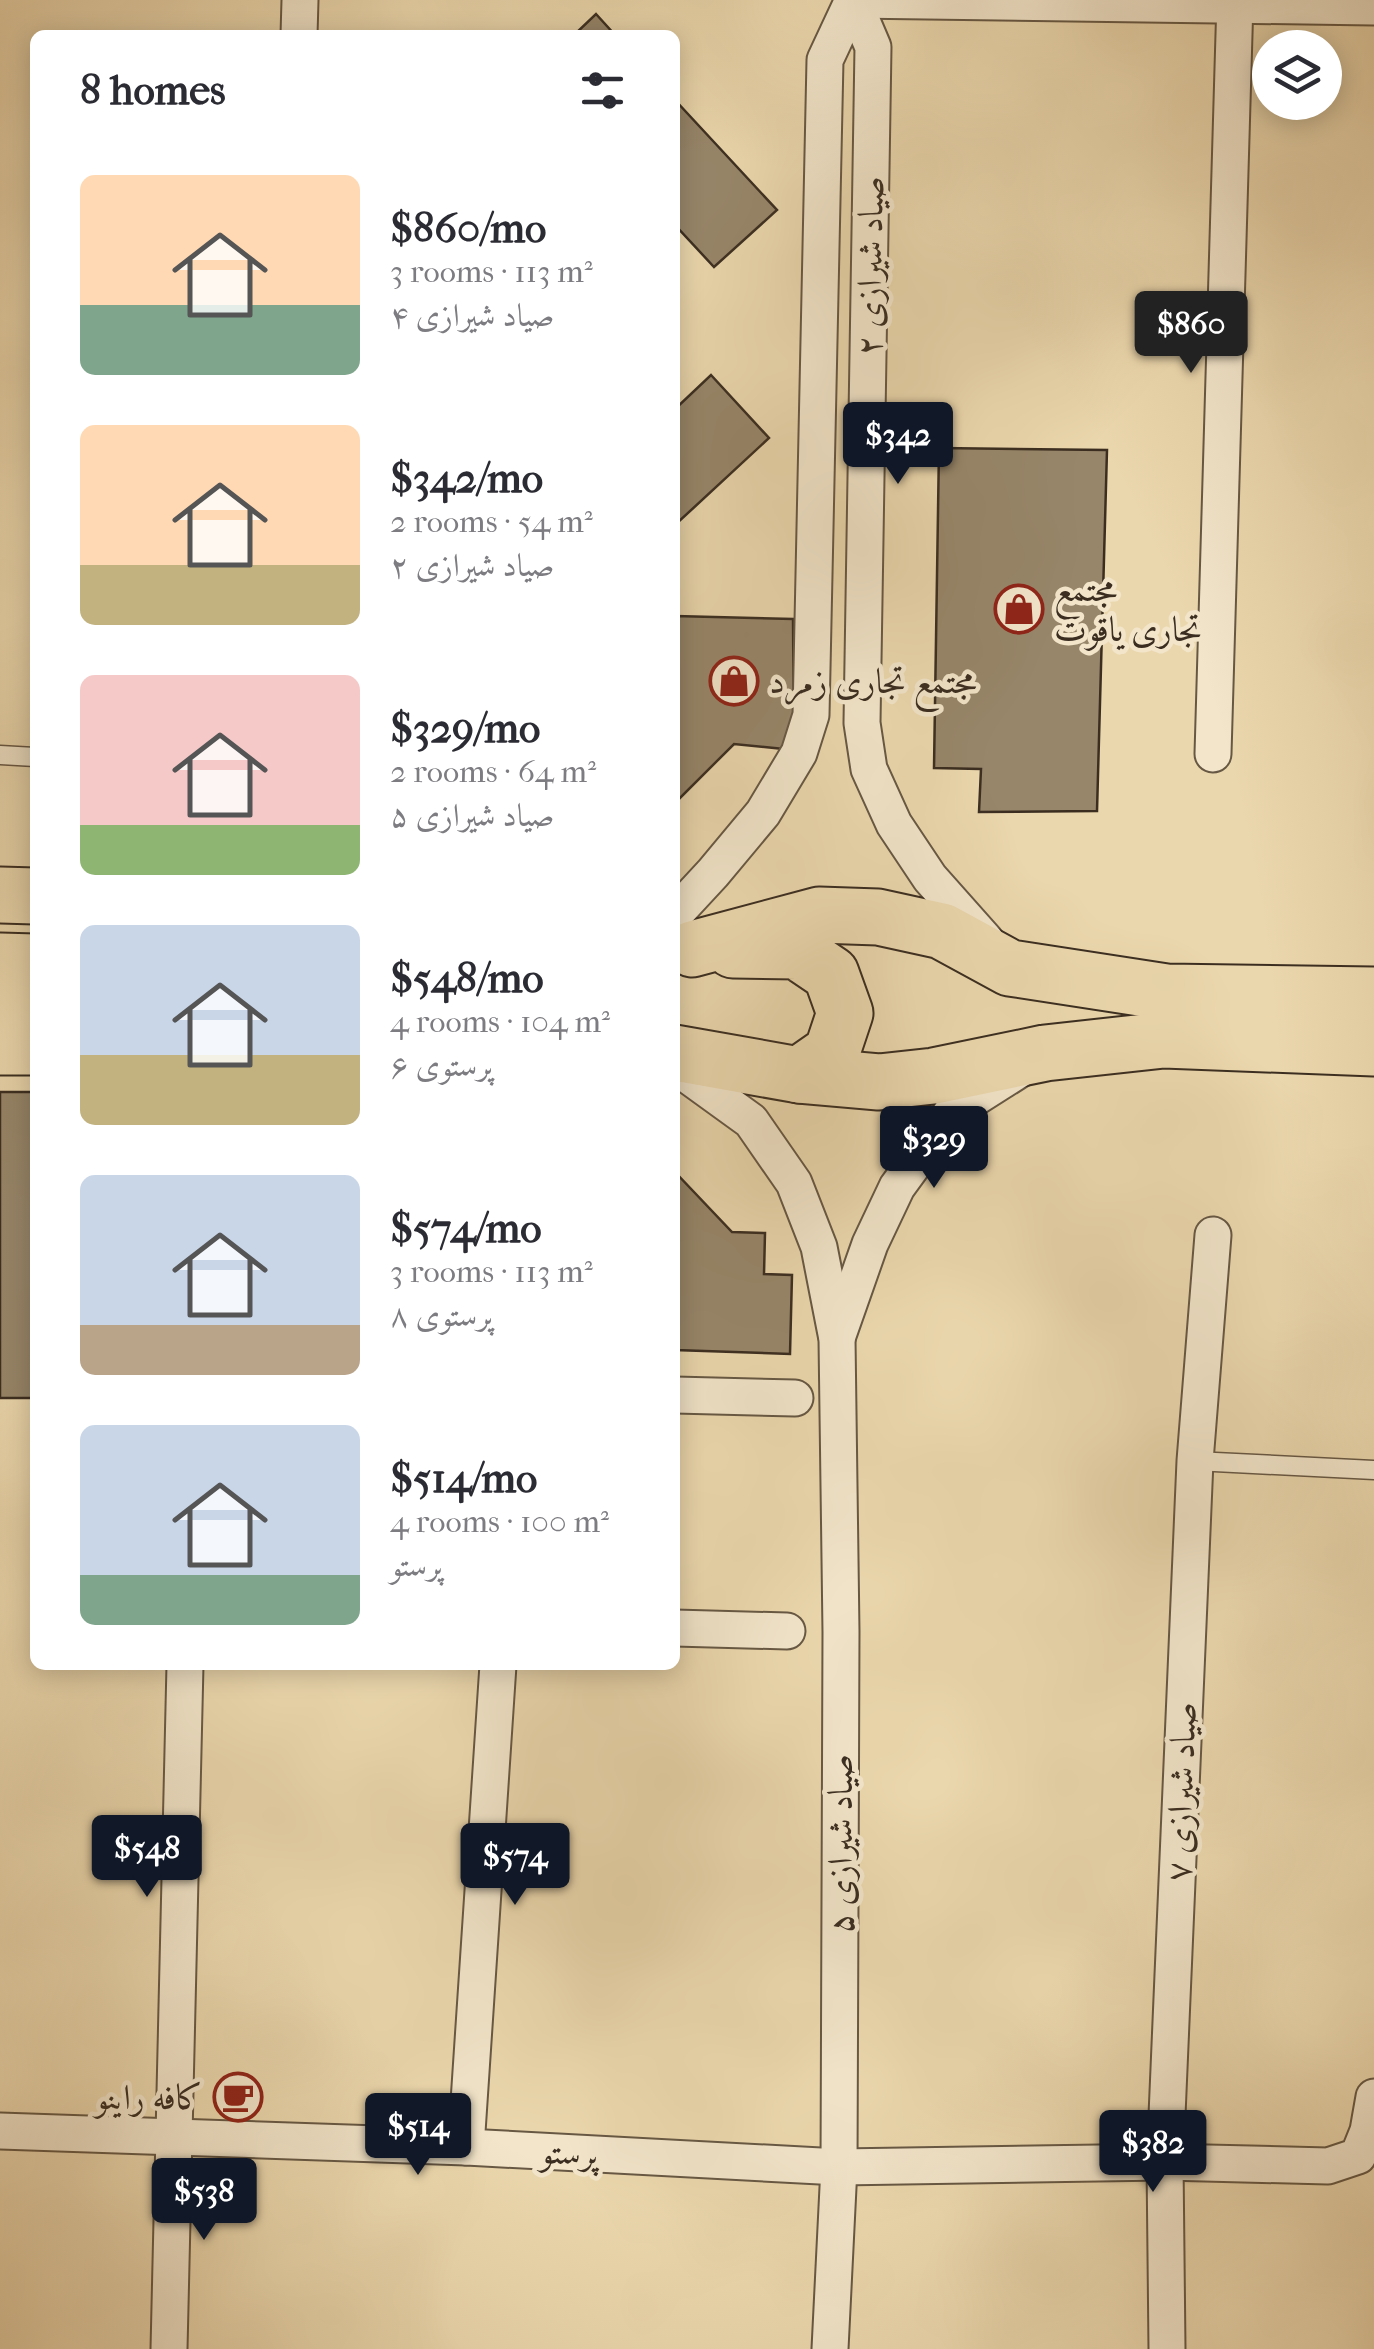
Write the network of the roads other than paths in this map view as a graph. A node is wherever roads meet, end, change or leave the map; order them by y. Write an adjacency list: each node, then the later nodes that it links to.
1 (300, 0): 5 (street)
2 (852, 0): 3 (street); 11 (street, صیاد شیرازی ۲); 14 (street, صیاد شیرازی ۲)
3 (1235, 2): 4 (street); 6 (street)
4 (1374, 7)
5 (298, 30)
6 (1213, 754)
7 (0, 755): 8 (lane)
8 (30, 757)
9 (0, 896): 10 (main road)
10 (30, 896)
11 (681, 937): 14 (main road); 24 (main road)
12 (0, 961): 13 (main road)
13 (30, 962)
14 (1010, 968): 15 (main road)
15 (1374, 995)
16 (0, 1007): 17 (main road)
17 (30, 1008)
18 (30, 1046): 19 (main road)
19 (0, 1047)
20 (1374, 1048): 21 (main road)
21 (1046, 1053): 24 (main road); 26 (street, صیاد شیرازی ۵)
22 (680, 1054): 24 (main road)
23 (680, 1070): 26 (street, صیاد شیرازی ۵)
24 (799, 1075)
25 (1214, 1235): 29 (street, صیاد شیرازی ۷)
26 (837, 1339): 40 (street, صیاد شیرازی ۵)
27 (680, 1395): 28 (street)
28 (795, 1398)
29 (1195, 1461): 30 (lane); 39 (street, صیاد شیرازی ۷)
30 (1374, 1470)
31 (680, 1628): 32 (street)
32 (787, 1630)
33 (185, 1670): 37 (street)
34 (498, 1670): 38 (street)
35 (1374, 2096): 39 (street, پرستو)
36 (0, 2131): 37 (street, پرستو)
37 (174, 2136): 38 (street, پرستو); 41 (street)
38 (466, 2147): 40 (street, پرستو)
39 (1165, 2162): 40 (street, پرستو); 43 (street, صیاد شیرازی ۷)
40 (839, 2168): 42 (street, صیاد شیرازی ۵)
41 (169, 2349)
42 (830, 2349)
43 (1167, 2349)

